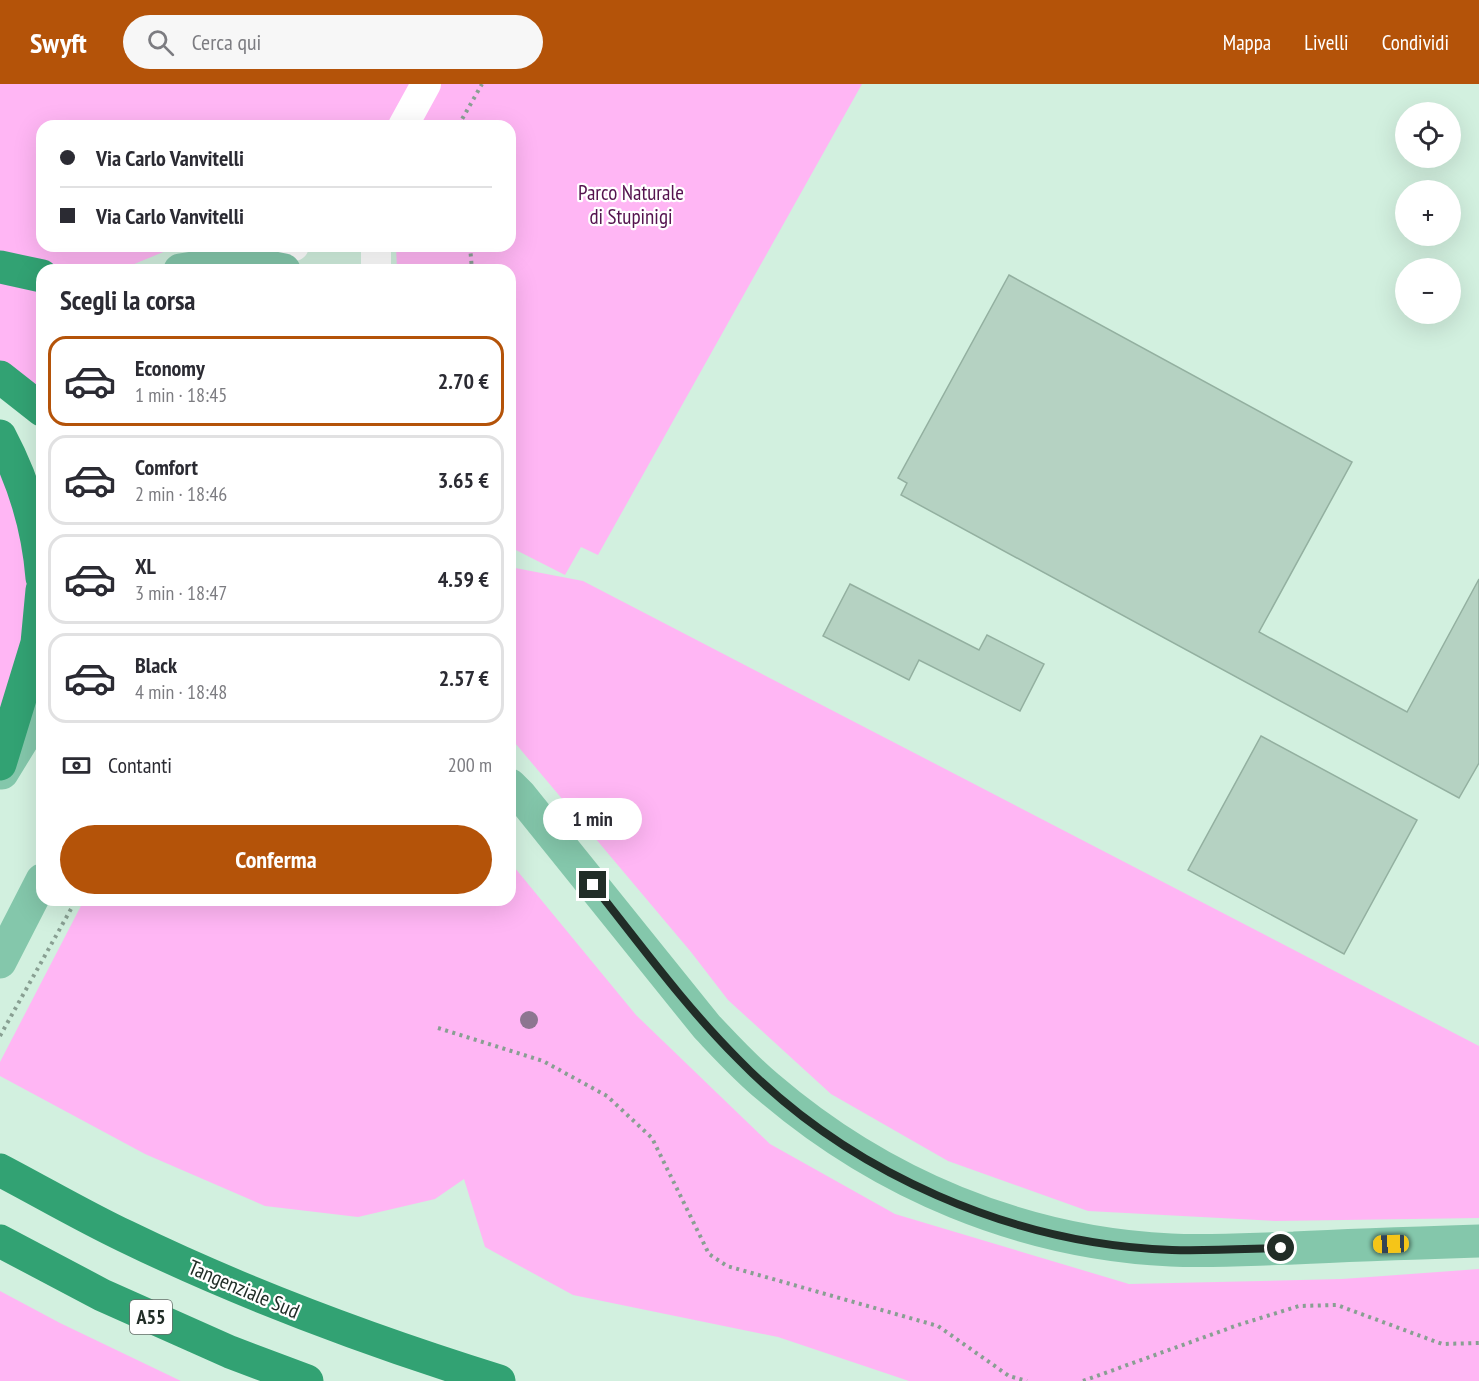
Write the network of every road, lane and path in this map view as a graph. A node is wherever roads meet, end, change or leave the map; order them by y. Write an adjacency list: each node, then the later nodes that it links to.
1 (426, 84): 3 (main road)
2 (482, 84): 4 (path)
3 (406, 120)
4 (462, 120)
5 (272, 252): 6 (main road)
6 (238, 261): 7 (main road); 8 (main road)
7 (219, 264)
8 (253, 264)
9 (0, 267): 10 (highway)
10 (36, 275)
11 (0, 377): 12 (highway)
12 (36, 405)
13 (0, 436): 14 (highway)
14 (36, 533)
15 (36, 646): 17 (highway)
16 (36, 718): 18 (main road)
17 (0, 764)
18 (0, 778)
19 (516, 788): 27 (main road)
20 (36, 892): 22 (main road)
21 (73, 906): 24 (path)
22 (0, 962)
23 (438, 1028): 31 (path)
24 (0, 1036)
25 (0, 1170): 30 (highway, Tangenziale Sud)
26 (0, 1241): 29 (highway, A55)
27 (1479, 1241)
28 (1479, 1343): 32 (path)
29 (307, 1381)
30 (499, 1381)
31 (1027, 1381)
32 (1083, 1381)

